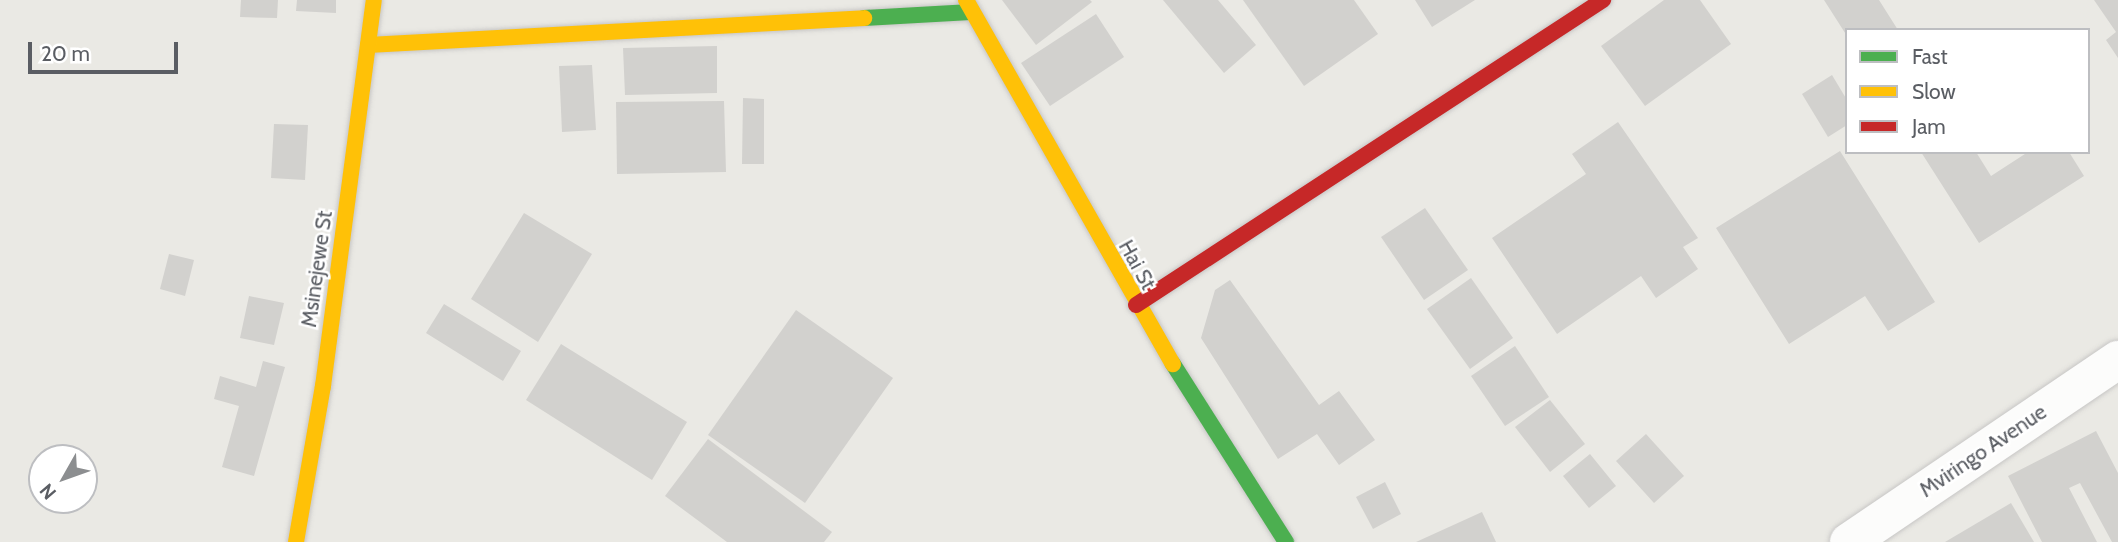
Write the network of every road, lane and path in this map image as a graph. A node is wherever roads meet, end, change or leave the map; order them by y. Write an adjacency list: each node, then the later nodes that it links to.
1 (374, 0): 4 (street, Msinejewe St)
2 (1603, 0): 5 (street)
3 (969, 6): 4 (street); 5 (street, Hai St)
4 (368, 45): 7 (street, Msinejewe St)
5 (1136, 305): 8 (street, Hai St)
6 (2118, 360): 9 (street, Mviringo Avenue)
7 (296, 542)
8 (1286, 542)
9 (1849, 542)

